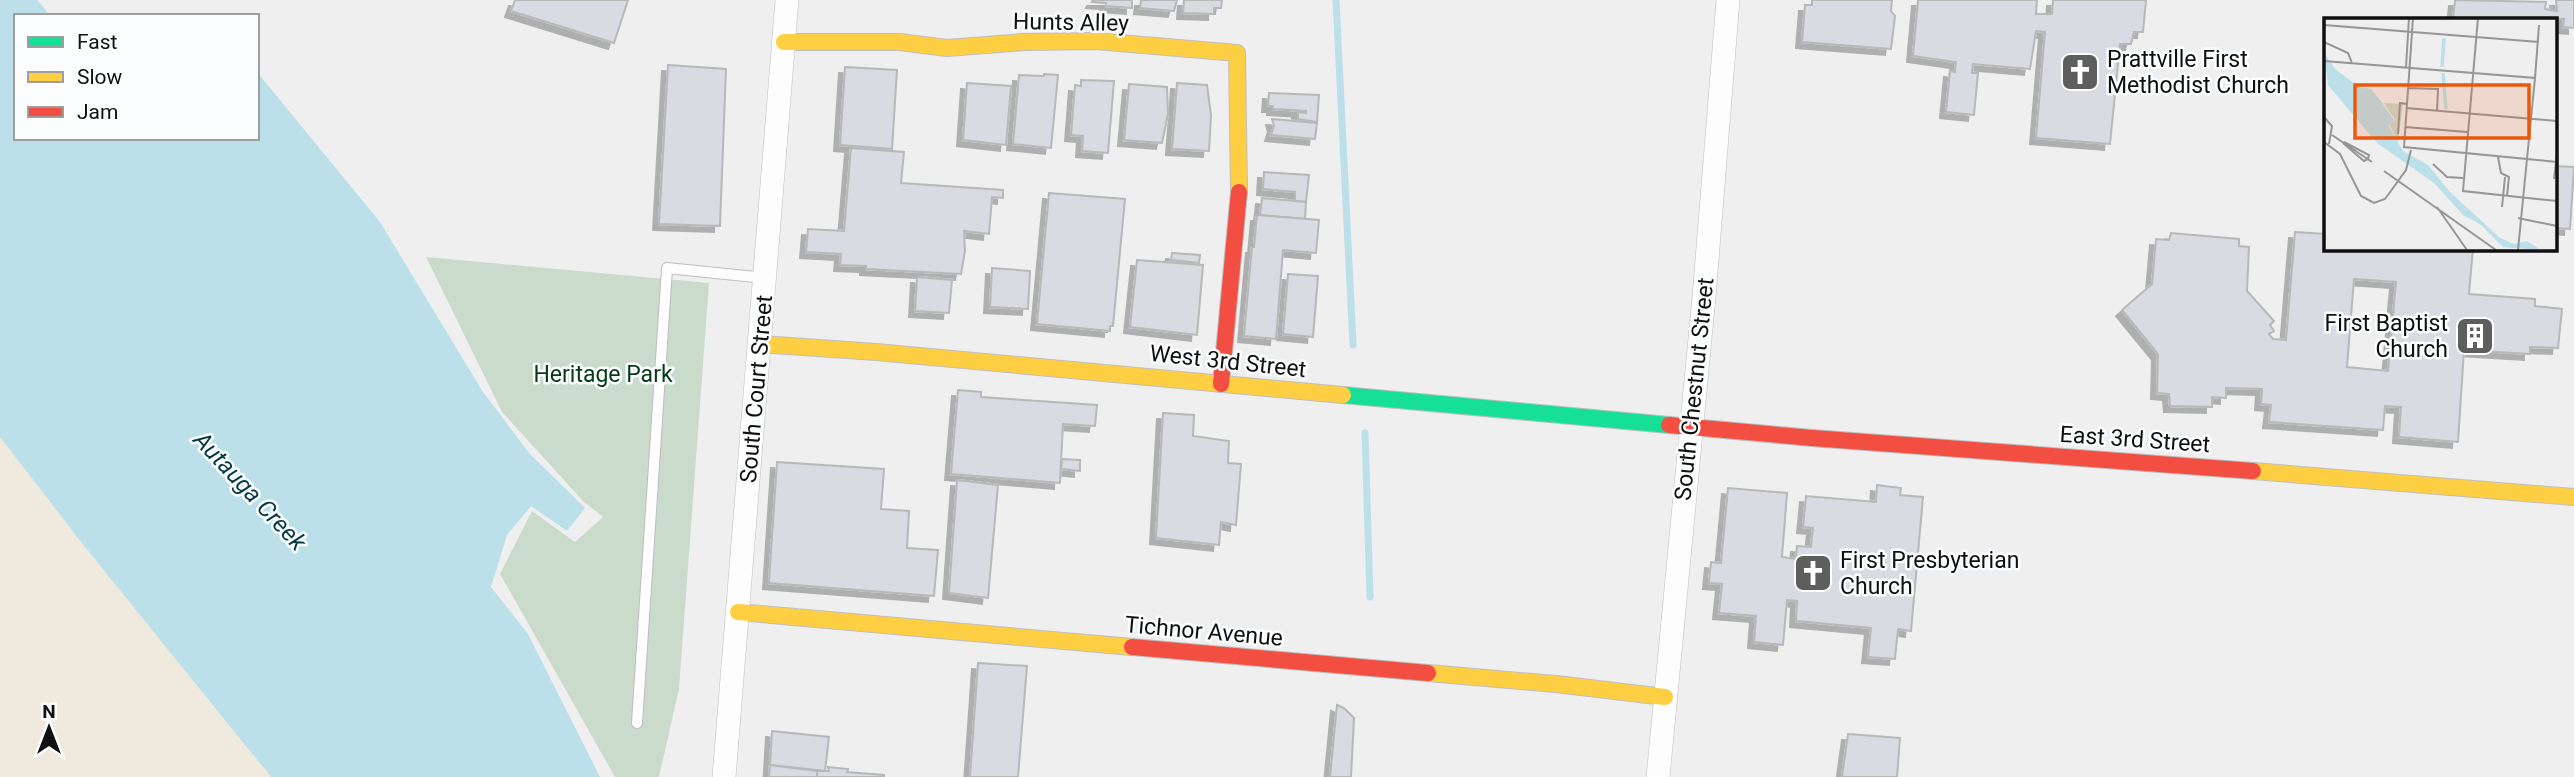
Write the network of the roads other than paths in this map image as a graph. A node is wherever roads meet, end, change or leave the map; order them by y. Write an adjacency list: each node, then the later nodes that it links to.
1 (786, 0): 3 (street, South Court Street)
2 (1728, 0): 7 (street, South Chestnut Street)
3 (784, 41): 4 (street, South Court Street); 6 (street, Hunts Alley)
4 (765, 278): 5 (street, South Court Street); 11 (lane)
5 (760, 344): 6 (street, West 3rd Street); 9 (street, South Court Street)
6 (1221, 384): 7 (street, West 3rd Street)
7 (1692, 427): 8 (street, East 3rd Street); 10 (street, South Chestnut Street)
8 (2574, 497)
9 (738, 612): 10 (street, Tichnor Avenue); 12 (street, South Court Street)
10 (1665, 697): 13 (street, South Chestnut Street)
11 (637, 723)
12 (724, 777)
13 (1658, 777)

